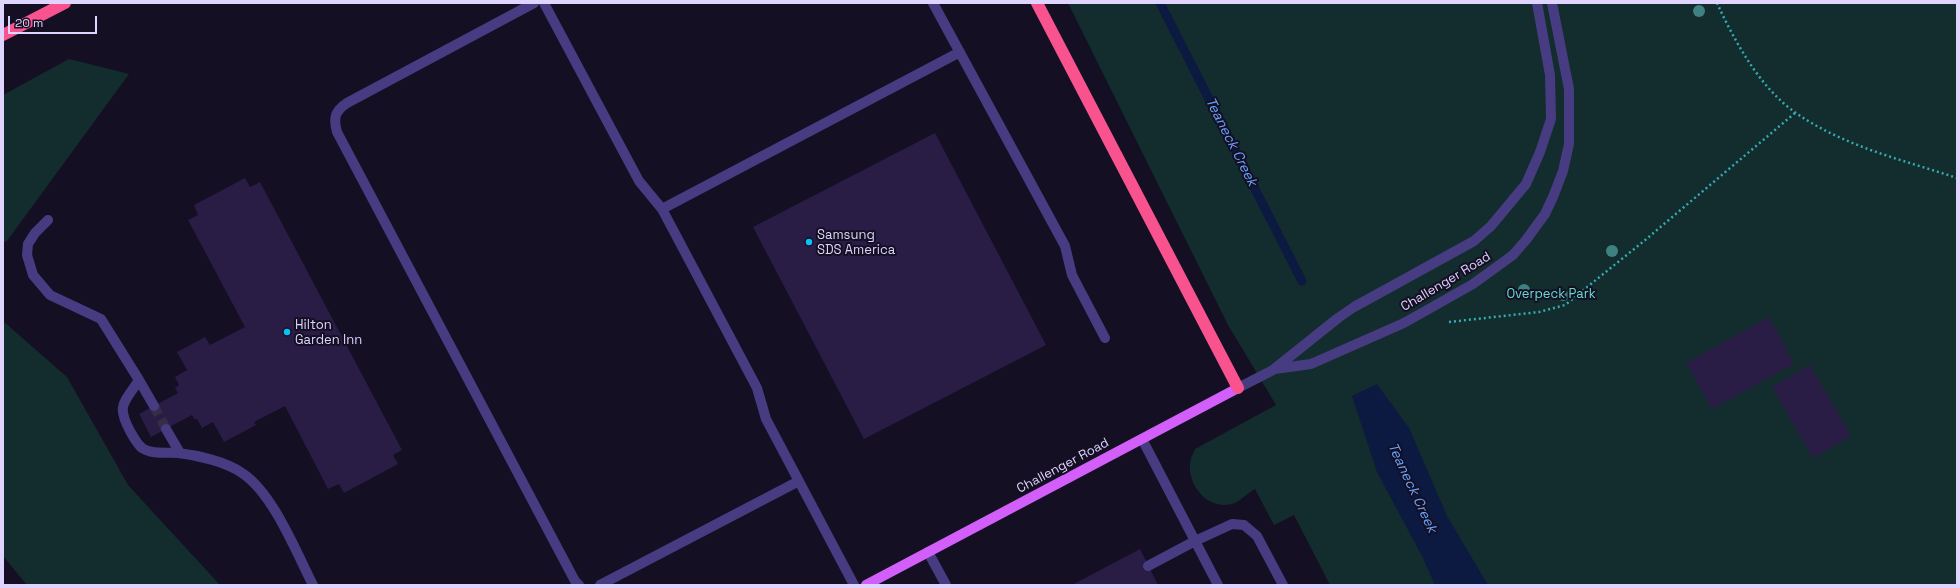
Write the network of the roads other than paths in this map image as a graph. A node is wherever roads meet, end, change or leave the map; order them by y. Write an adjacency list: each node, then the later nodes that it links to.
1 (65, 3): 8 (highway)
2 (534, 3): 25 (street)
3 (544, 3): 10 (street)
4 (933, 3): 9 (street)
5 (1037, 3): 15 (highway)
6 (1537, 3): 13 (street, Challenger Road)
7 (1552, 3): 13 (street, Challenger Road)
8 (3, 35)
9 (960, 52): 10 (street); 12 (street)
10 (662, 209): 20 (street)
11 (48, 220): 14 (street)
12 (1105, 338)
13 (1273, 370): 15 (street, Challenger Road)
14 (139, 380): 16 (street); 19 (street)
15 (1238, 388): 18 (main road, Challenger Road)
16 (154, 406)
17 (166, 429): 19 (street)
18 (1142, 439): 21 (street); 22 (main road, Challenger Road)
19 (180, 453): 24 (street)
20 (798, 481): 26 (street); 27 (street)
21 (1195, 541): 23 (street); 30 (street); 31 (street)
22 (928, 552): 28 (main road, Challenger Road); 29 (street)
23 (1148, 566)
24 (313, 585)
25 (579, 585)
26 (600, 585)
27 (854, 585)
28 (866, 585)
29 (946, 585)
30 (1218, 585)
31 (1283, 585)

